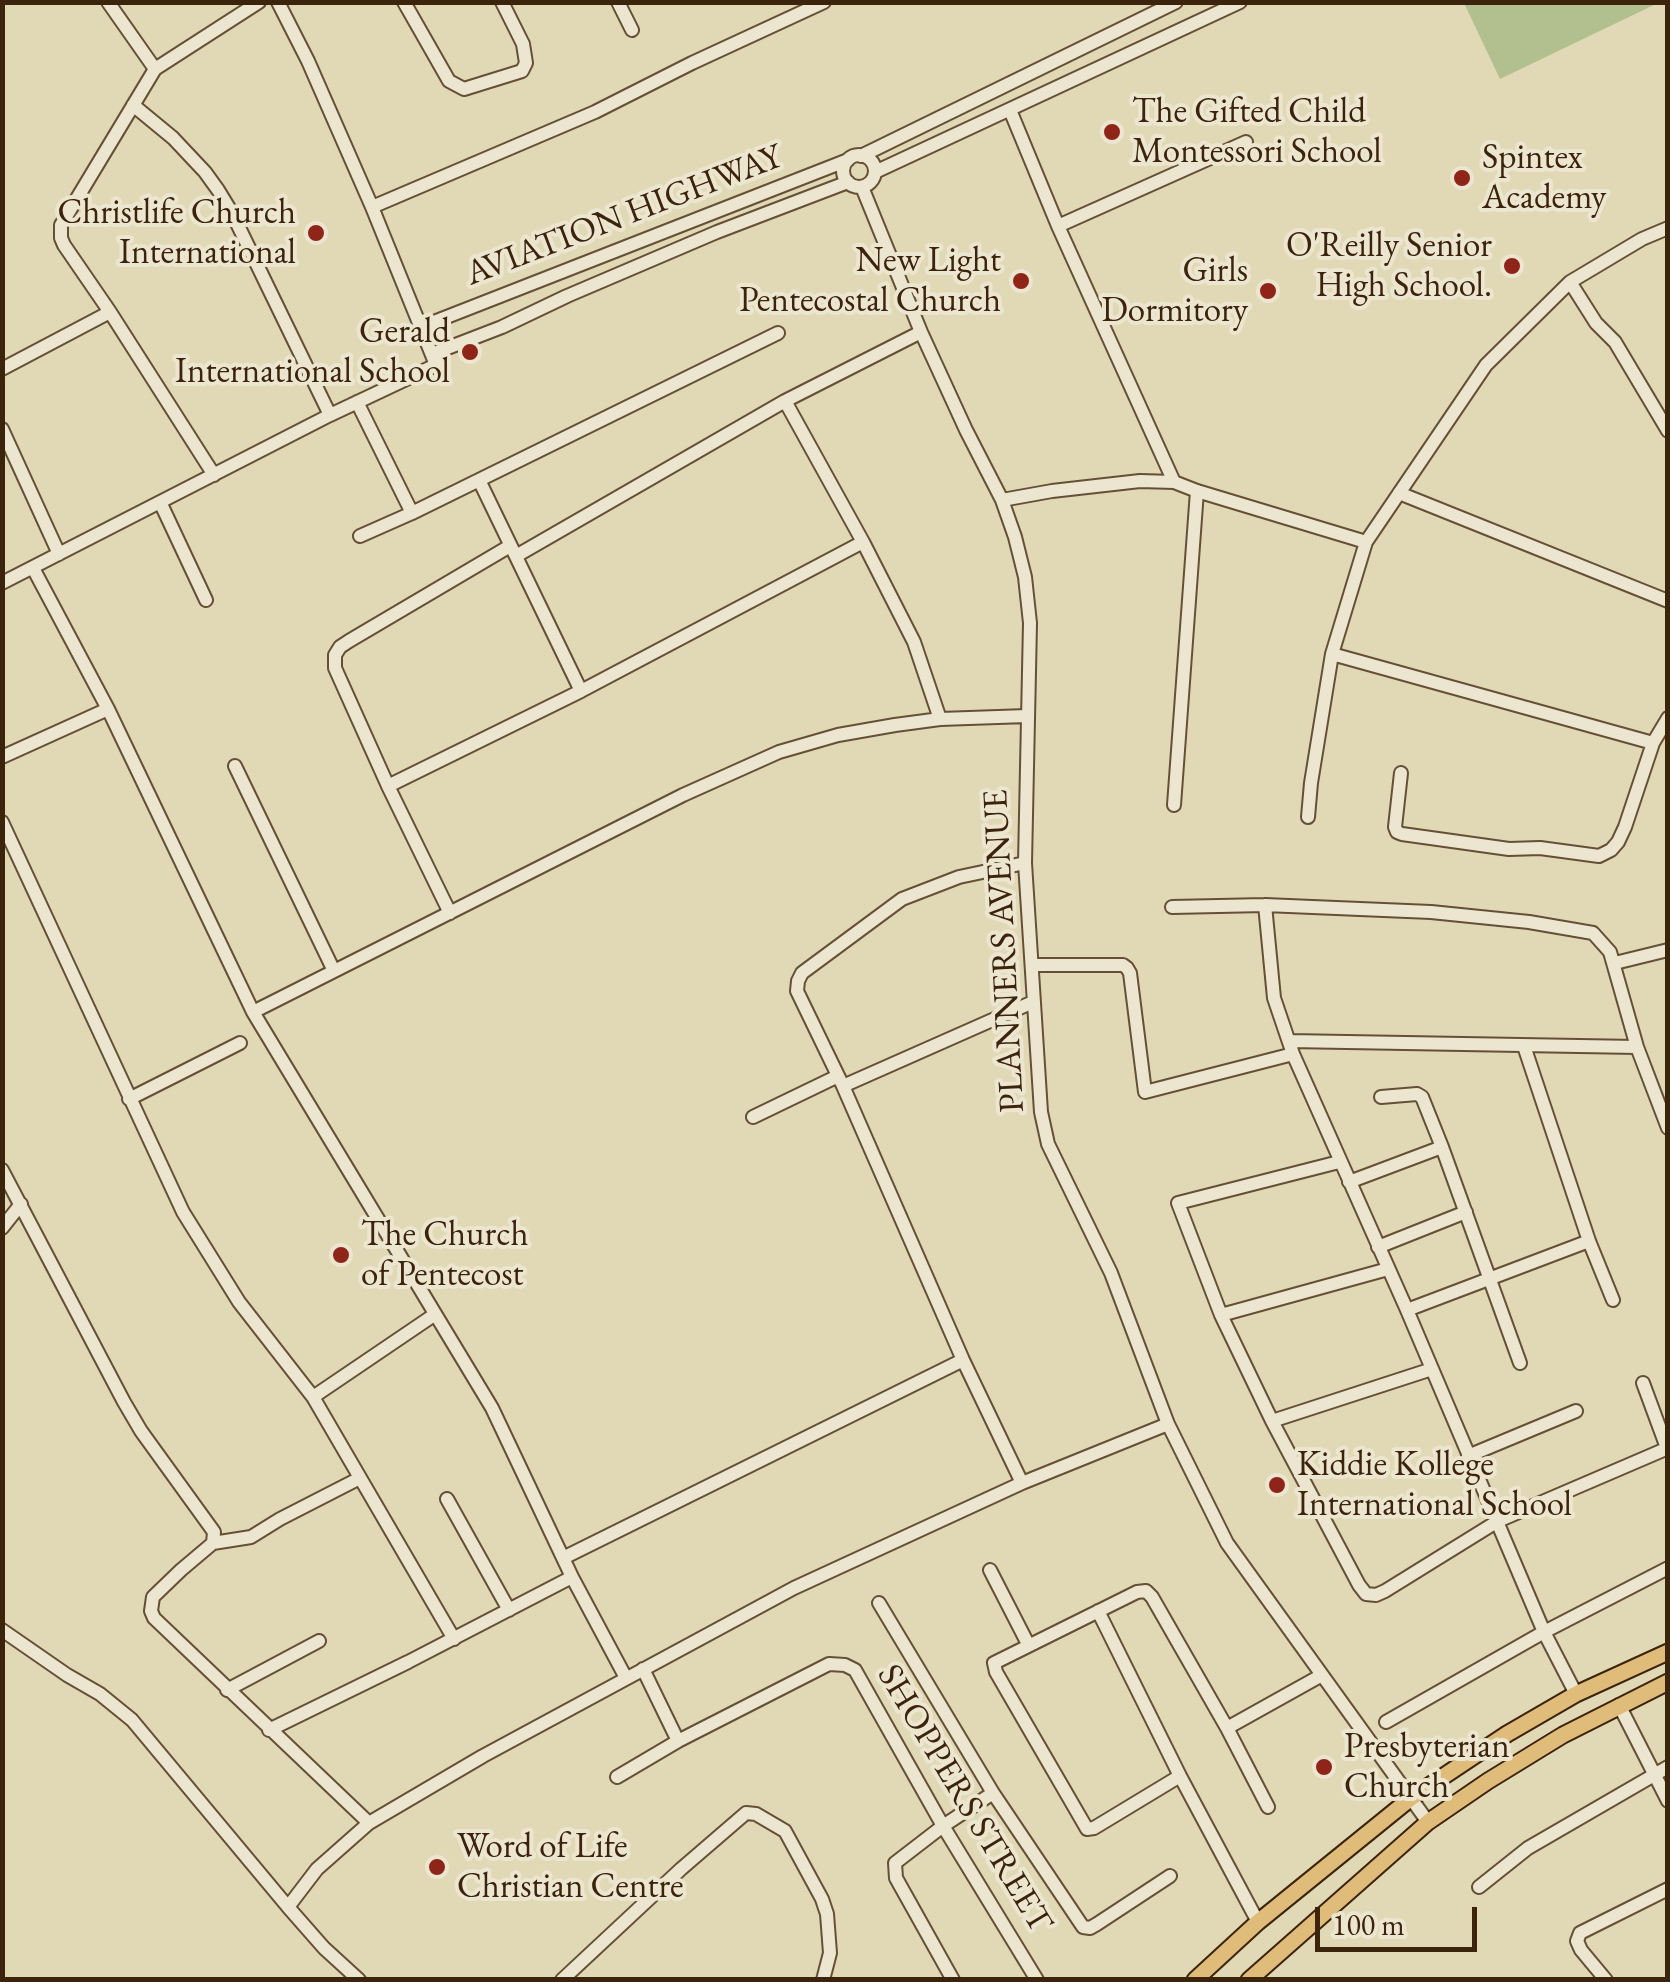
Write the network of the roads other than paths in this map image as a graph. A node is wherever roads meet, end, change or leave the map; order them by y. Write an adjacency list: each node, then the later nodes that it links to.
1 (108, 2): 11 (street)
2 (259, 2): 11 (street)
3 (278, 2): 19 (street)
4 (404, 2): 5 (street)
5 (502, 2)
6 (618, 2): 10 (street)
7 (824, 2): 19 (street)
8 (1176, 2): 15 (street, AVIATION HIGHWAY)
9 (1240, 2): 13 (street)
10 (632, 30)
11 (154, 69): 12 (street)
12 (133, 105): 23 (street); 31 (street)
13 (1010, 110): 16 (street); 20 (street)
14 (1246, 142): 20 (street)
15 (854, 158): 16 (street); 17 (street); 24 (street, AVIATION HIGHWAY)
16 (875, 172): 18 (street)
17 (848, 182): 18 (street); 27 (street, AVIATION HIGHWAY)
18 (862, 187): 25 (street, PLANNERS AVENUE)
19 (372, 207): 24 (street)
20 (1058, 226): 36 (street)
21 (1668, 228): 22 (street)
22 (1570, 282): 33 (street); 38 (street)
23 (110, 312): 28 (street); 34 (street)
24 (421, 327): 27 (street)
25 (921, 332): 29 (street); 39 (street, PLANNERS AVENUE)
26 (778, 333): 35 (street)
27 (434, 360): 30 (street, AVIATION HIGHWAY)
28 (2, 370)
29 (785, 401): 43 (street); 45 (street)
30 (357, 402): 31 (street, AVIATION HIGHWAY); 41 (street)
31 (330, 415): 34 (street, AVIATION HIGHWAY)
32 (2, 430): 46 (street)
33 (1668, 431)
34 (214, 476): 40 (street, AVIATION HIGHWAY)
35 (478, 480): 41 (street); 45 (street)
36 (1174, 482): 37 (street); 39 (street)
37 (1197, 491): 44 (street); 62 (street)
38 (1400, 493): 44 (street); 50 (street)
39 (1002, 500): 54 (street, PLANNERS AVENUE)
40 (161, 504): 46 (street, AVIATION HIGHWAY); 49 (street)
41 (412, 513): 42 (street)
42 (360, 536)
43 (863, 542): 52 (street); 56 (street)
44 (1366, 542): 51 (street)
45 (513, 551): 52 (street); 61 (street)
46 (59, 554): 47 (street, AVIATION HIGHWAY)
47 (33, 568): 48 (street, AVIATION HIGHWAY); 53 (street)
48 (2, 583)
49 (206, 600)
50 (1668, 601)
51 (1332, 654): 57 (street); 63 (street)
52 (581, 691): 61 (street)
53 (108, 708): 58 (street); 74 (street)
54 (1027, 716): 56 (street); 65 (street, PLANNERS AVENUE)
55 (1668, 718): 57 (street)
56 (940, 719): 68 (street)
57 (1652, 743): 60 (street)
58 (2, 758)
59 (236, 766): 72 (street)
60 (1401, 773)
61 (388, 786): 68 (street)
62 (1174, 804)
63 (1308, 817)
64 (2, 822): 81 (street)
65 (1026, 863): 71 (street, PLANNERS AVENUE); 79 (street)
66 (1266, 905): 67 (street); 70 (street); 77 (street)
67 (1172, 907)
68 (450, 914): 72 (street)
69 (1668, 950): 70 (street)
70 (1614, 964): 78 (street)
71 (1033, 965): 73 (street, PLANNERS AVENUE); 77 (street)
72 (334, 971): 74 (street)
73 (1033, 1002): 79 (street); 106 (street, PLANNERS AVENUE)
74 (253, 1012): 98 (street)
75 (240, 1043): 81 (street)
76 (1524, 1046): 77 (street); 78 (street); 91 (street)
77 (1291, 1047): 85 (street)
78 (1637, 1047): 83 (street)
79 (841, 1081): 82 (street); 99 (street)
80 (1381, 1096): 84 (street)
81 (129, 1099): 103 (street)
82 (753, 1117)
83 (1668, 1128)
84 (1442, 1147): 87 (street); 89 (street)
85 (1339, 1162): 87 (street); 97 (street)
86 (2, 1170): 88 (street)
87 (1349, 1182): 92 (street)
88 (20, 1204): 90 (street); 113 (street)
89 (1466, 1212): 92 (street); 94 (street)
90 (2, 1228)
91 (1590, 1241): 94 (street); 95 (street)
92 (1378, 1247): 93 (street)
93 (1388, 1269): 96 (street); 97 (street)
94 (1490, 1280): 96 (street); 100 (street)
95 (1613, 1300)
96 (1407, 1310): 101 (street)
97 (1221, 1314): 105 (street)
98 (434, 1315): 103 (street); 114 (street)
99 (964, 1360): 110 (street); 114 (street)
100 (1520, 1363)
101 (1432, 1369): 105 (street); 108 (street)
102 (1644, 1383): 107 (street)
103 (313, 1397): 109 (street)
104 (1576, 1411): 108 (street)
105 (1272, 1420): 112 (street)
106 (1168, 1424): 110 (street); 128 (street, PLANNERS AVENUE)
107 (1667, 1448): 112 (street)
108 (1468, 1456): 112 (street)
109 (360, 1478): 113 (street); 123 (street)
110 (1022, 1483): 127 (street)
111 (446, 1499): 119 (street)
112 (1498, 1522): 122 (street)
113 (213, 1543): 131 (street)
114 (563, 1558): 117 (street)
115 (1668, 1568): 122 (street)
116 (990, 1570): 125 (street)
117 (572, 1576): 119 (street); 129 (street)
118 (879, 1603): 141 (street)
119 (509, 1610): 123 (street)
120 (1098, 1611): 125 (street); 135 (street); 139 (street)
121 (2, 1630): 152 (street)
122 (1544, 1632): 132 (street); 134 (street)
123 (454, 1639): 136 (street)
124 (320, 1641): 131 (street)
125 (1028, 1644): 139 (street)
126 (1668, 1652): 132 (main road)
127 (643, 1669): 129 (street); 137 (street)
128 (1322, 1675): 135 (street); 142 (street, PLANNERS AVENUE)
129 (626, 1678): 145 (street)
130 (1668, 1682): 133 (main road)
131 (227, 1690): 136 (street)
132 (1576, 1694): 142 (main road)
133 (1618, 1705): 138 (street); 146 (main road)
134 (1386, 1722)
135 (1227, 1728): 144 (street)
136 (269, 1730): 145 (street)
137 (678, 1741): 140 (street, SHOPPERS STREET); 147 (street, SHOPPERS STREET)
138 (1661, 1770): 143 (street); 149 (street)
139 (1180, 1776): 153 (street)
140 (617, 1777)
141 (993, 1793): 147 (street); 148 (street)
142 (1412, 1798): 146 (street, PLANNERS AVENUE); 153 (main road)
143 (1668, 1801)
144 (1268, 1808)
145 (369, 1822): 152 (street)
146 (1428, 1822): 160 (main road)
147 (943, 1826): 157 (street); 158 (street, SHOPPERS STREET)
148 (1170, 1876)
149 (1479, 1887)
150 (1662, 1892): 151 (street); 161 (street)
151 (1668, 1905)
152 (288, 1907): 154 (street)
153 (1258, 1922): 159 (main road)
154 (358, 1980)
155 (562, 1980): 156 (street)
156 (823, 1980)
157 (953, 1980)
158 (1037, 1980)
159 (1195, 1980)
160 (1249, 1980)
161 (1606, 1980)

